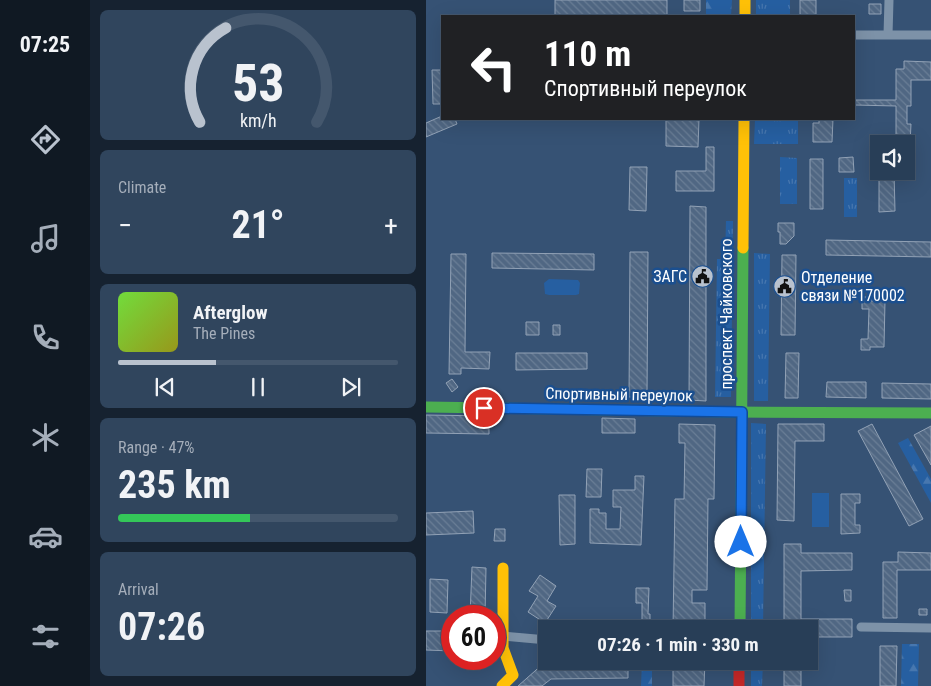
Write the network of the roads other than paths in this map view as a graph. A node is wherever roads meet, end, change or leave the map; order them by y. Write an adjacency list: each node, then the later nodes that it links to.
1 (745, 0): 3 (street)
2 (889, 0): 4 (street)
3 (745, 15)
4 (888, 35): 5 (street); 6 (street)
5 (931, 35)
6 (855, 36)
7 (744, 120): 9 (street, проспект Чайковского)
8 (426, 407): 9 (street, Спортивный переулок)
9 (742, 412): 10 (street, Спортивный переулок); 13 (street, проспект Чайковского)
10 (931, 413)
11 (503, 568): 12 (street)
12 (503, 605)
13 (740, 620)
14 (861, 627): 15 (street)
15 (931, 628)
16 (506, 636): 17 (street)
17 (538, 639)
18 (506, 656): 20 (street)
19 (740, 670): 21 (street)
20 (502, 686)
21 (739, 686)

